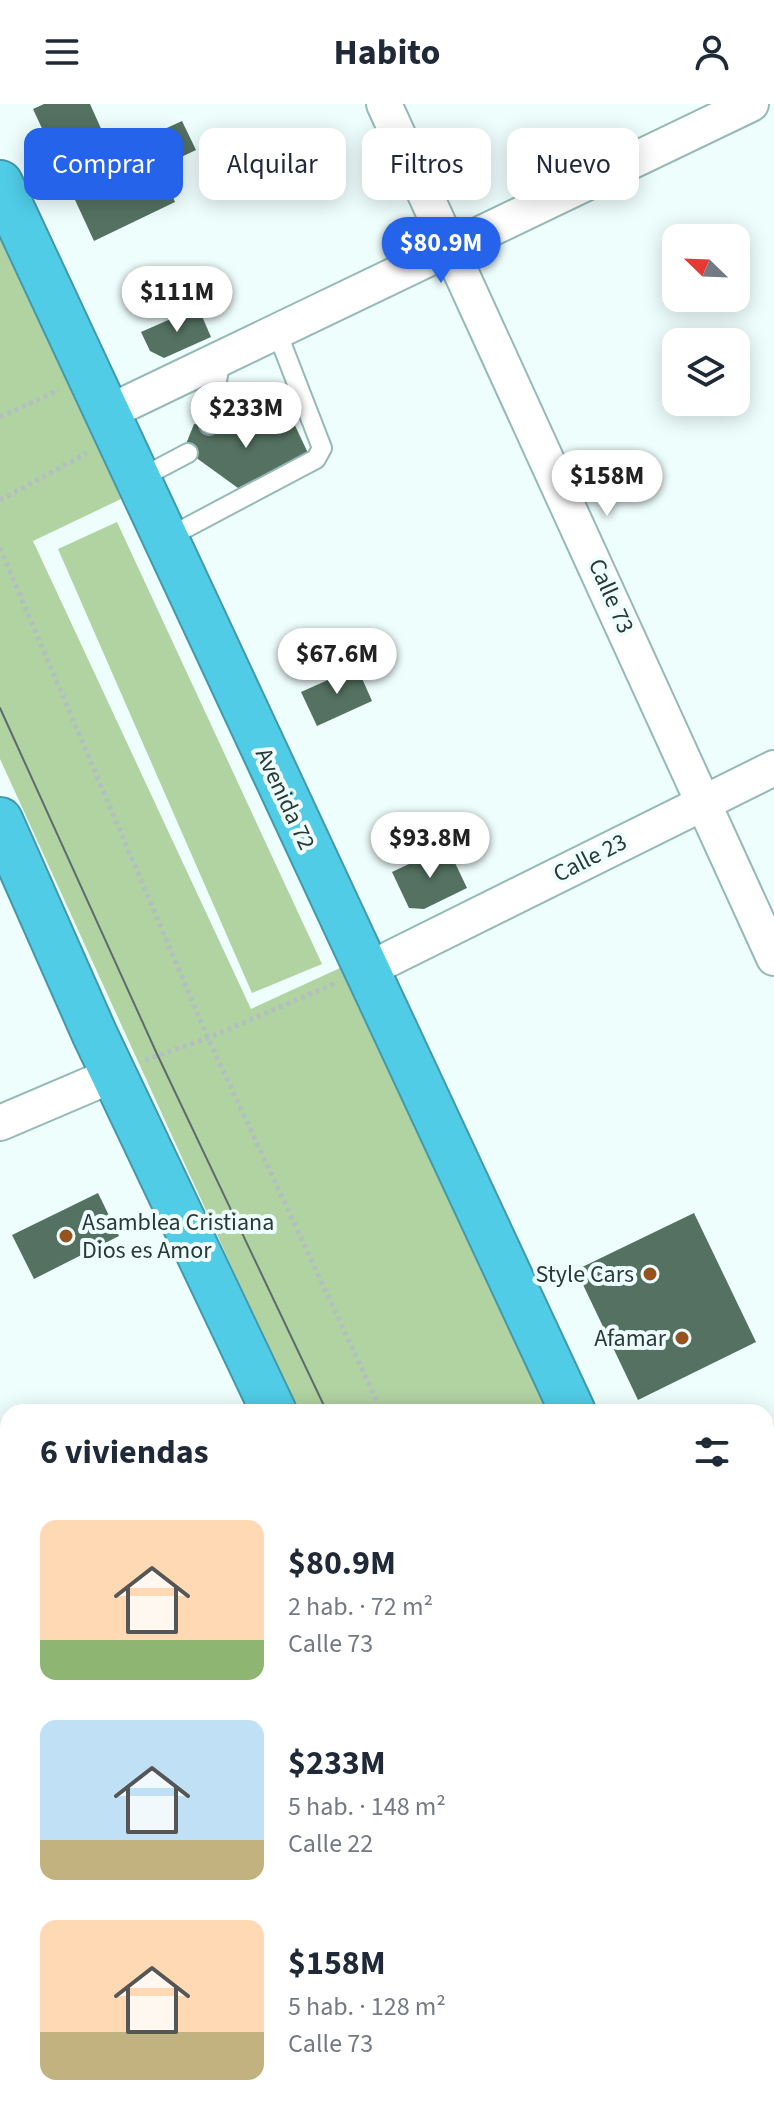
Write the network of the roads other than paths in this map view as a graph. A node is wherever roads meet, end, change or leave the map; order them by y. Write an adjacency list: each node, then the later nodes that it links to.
1 (384, 104): 4 (street, Calle 73)
2 (751, 104): 4 (street)
3 (0, 183): 7 (highway, Avenida 72)
4 (452, 247): 5 (street); 13 (street, Calle 73)
5 (277, 332): 6 (street); 11 (lane)
6 (221, 359): 7 (street); 8 (lane)
7 (104, 409): 10 (highway, Avenida 72)
8 (209, 425)
9 (188, 453): 10 (lane)
10 (137, 480): 11 (highway, Avenida 72)
11 (165, 539): 16 (highway, Avenida 72)
12 (774, 768): 13 (street, Calle 23)
13 (704, 801): 15 (street, Calle 73); 16 (street, Calle 23)
14 (0, 820): 17 (highway)
15 (774, 958)
16 (365, 971): 20 (highway, Avenida 72)
17 (115, 1074): 18 (street); 19 (highway)
18 (0, 1123)
19 (270, 1404)
20 (569, 1404)

